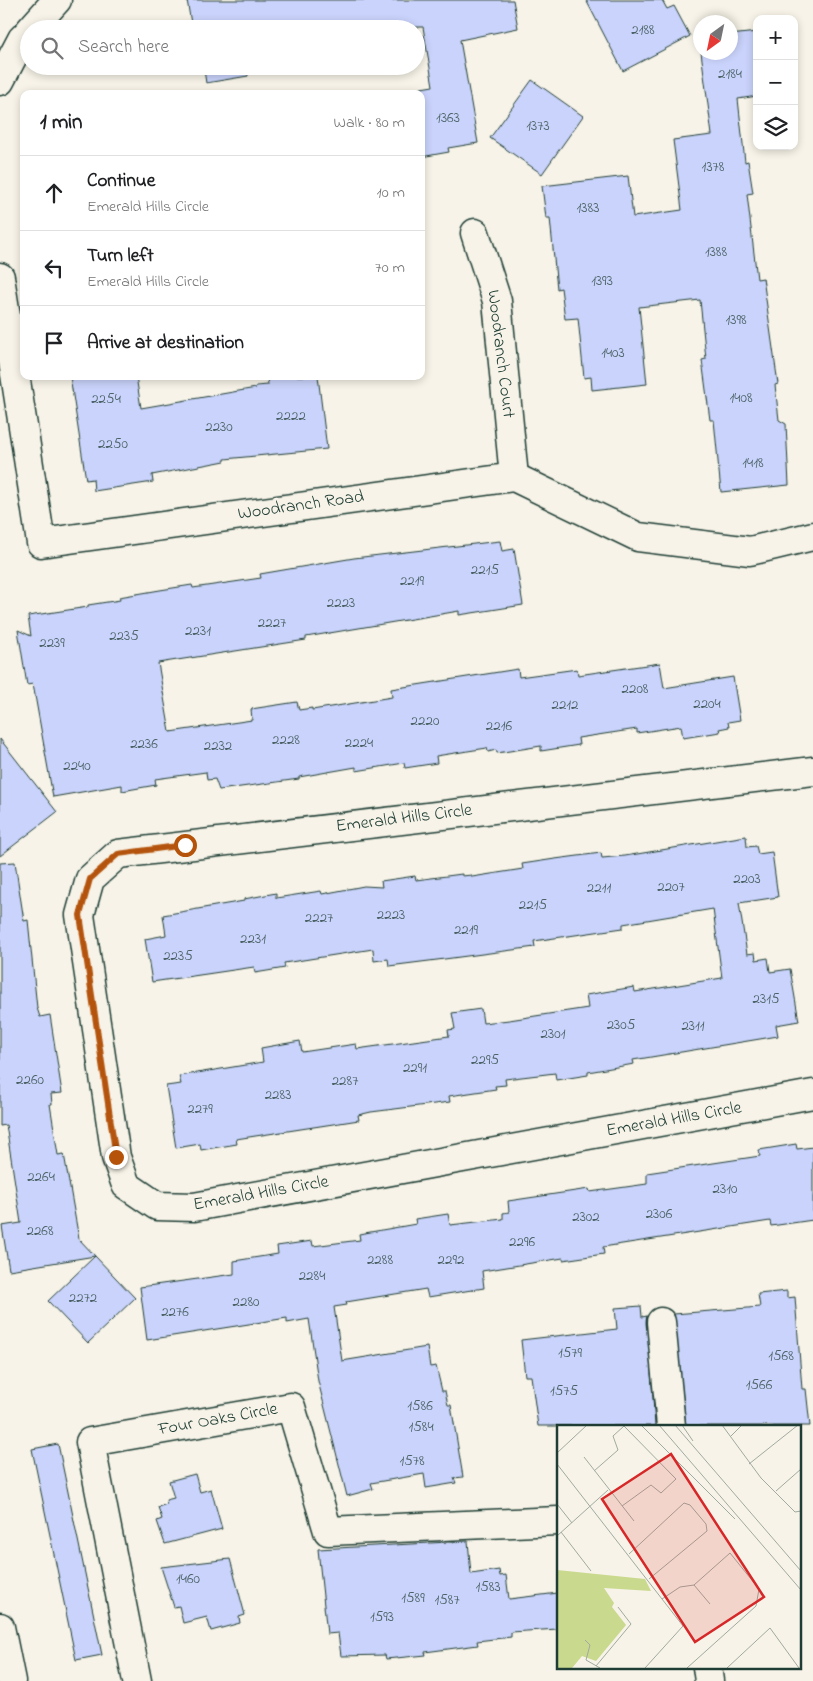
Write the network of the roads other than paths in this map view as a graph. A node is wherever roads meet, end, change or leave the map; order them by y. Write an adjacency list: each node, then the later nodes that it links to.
1 (57, 0): 2 (main road)
2 (39, 20)
3 (20, 43): 4 (main road)
4 (0, 81)
5 (475, 233): 7 (main road, Woodranch Court)
6 (0, 277): 7 (main road, Woodranch Road)
7 (514, 477): 8 (main road)
8 (813, 536)
9 (813, 771): 10 (main road, Emerald Hills Circle)
10 (813, 1094)
11 (661, 1322): 12 (main road)
12 (671, 1425)
13 (557, 1521): 18 (main road, Four Oaks Circle)
14 (0, 1626): 17 (main road)
15 (0, 1635): 17 (main road)
16 (706, 1668): 19 (main road)
17 (10, 1681)
18 (138, 1681)
19 (709, 1681)

